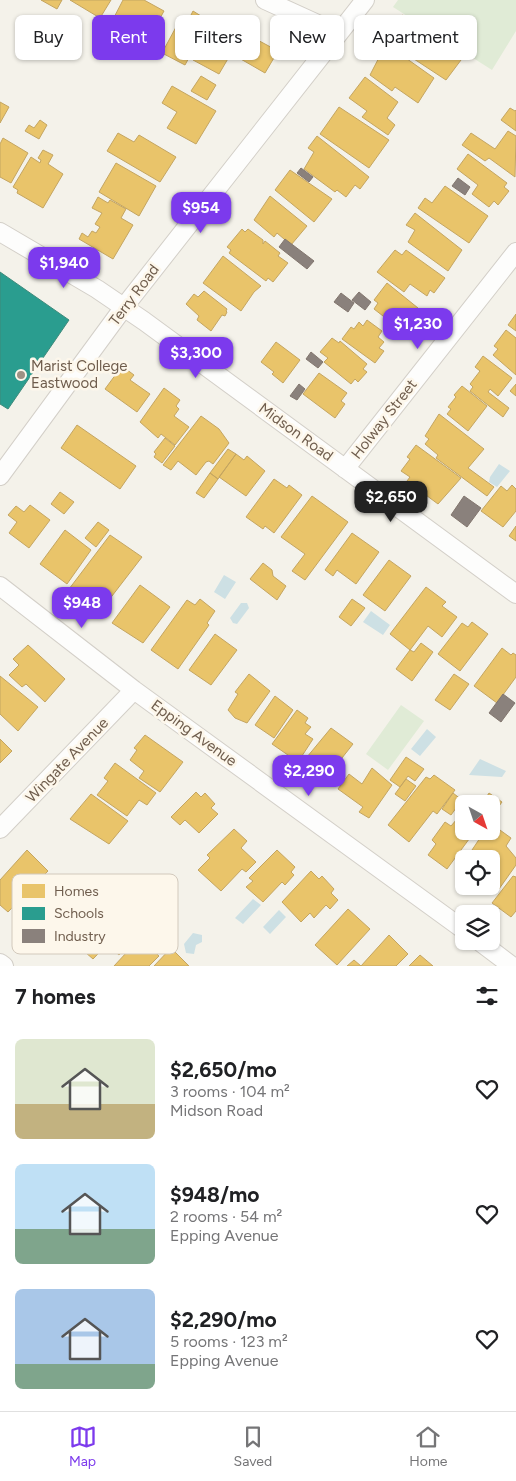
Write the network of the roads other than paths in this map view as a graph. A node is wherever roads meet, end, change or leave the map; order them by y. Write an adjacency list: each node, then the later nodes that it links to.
1 (265, 0): 3 (street)
2 (365, 0): 4 (street, Terry Road)
3 (298, 15)
4 (344, 27)
5 (318, 60): 8 (street, Terry Road)
6 (0, 232): 8 (street, Midson Road)
7 (515, 254): 9 (street, Holway Street)
8 (124, 307): 9 (street, Midson Road); 10 (street, Terry Road)
9 (345, 469): 12 (street, Midson Road)
10 (0, 476)
11 (0, 586): 13 (street, Epping Avenue)
12 (516, 594)
13 (134, 690): 14 (street, Wingate Avenue); 15 (street, Epping Avenue)
14 (0, 829)
15 (455, 923)
16 (491, 950): 19 (street)
17 (0, 963): 18 (street)
18 (4, 966)
19 (512, 966)

